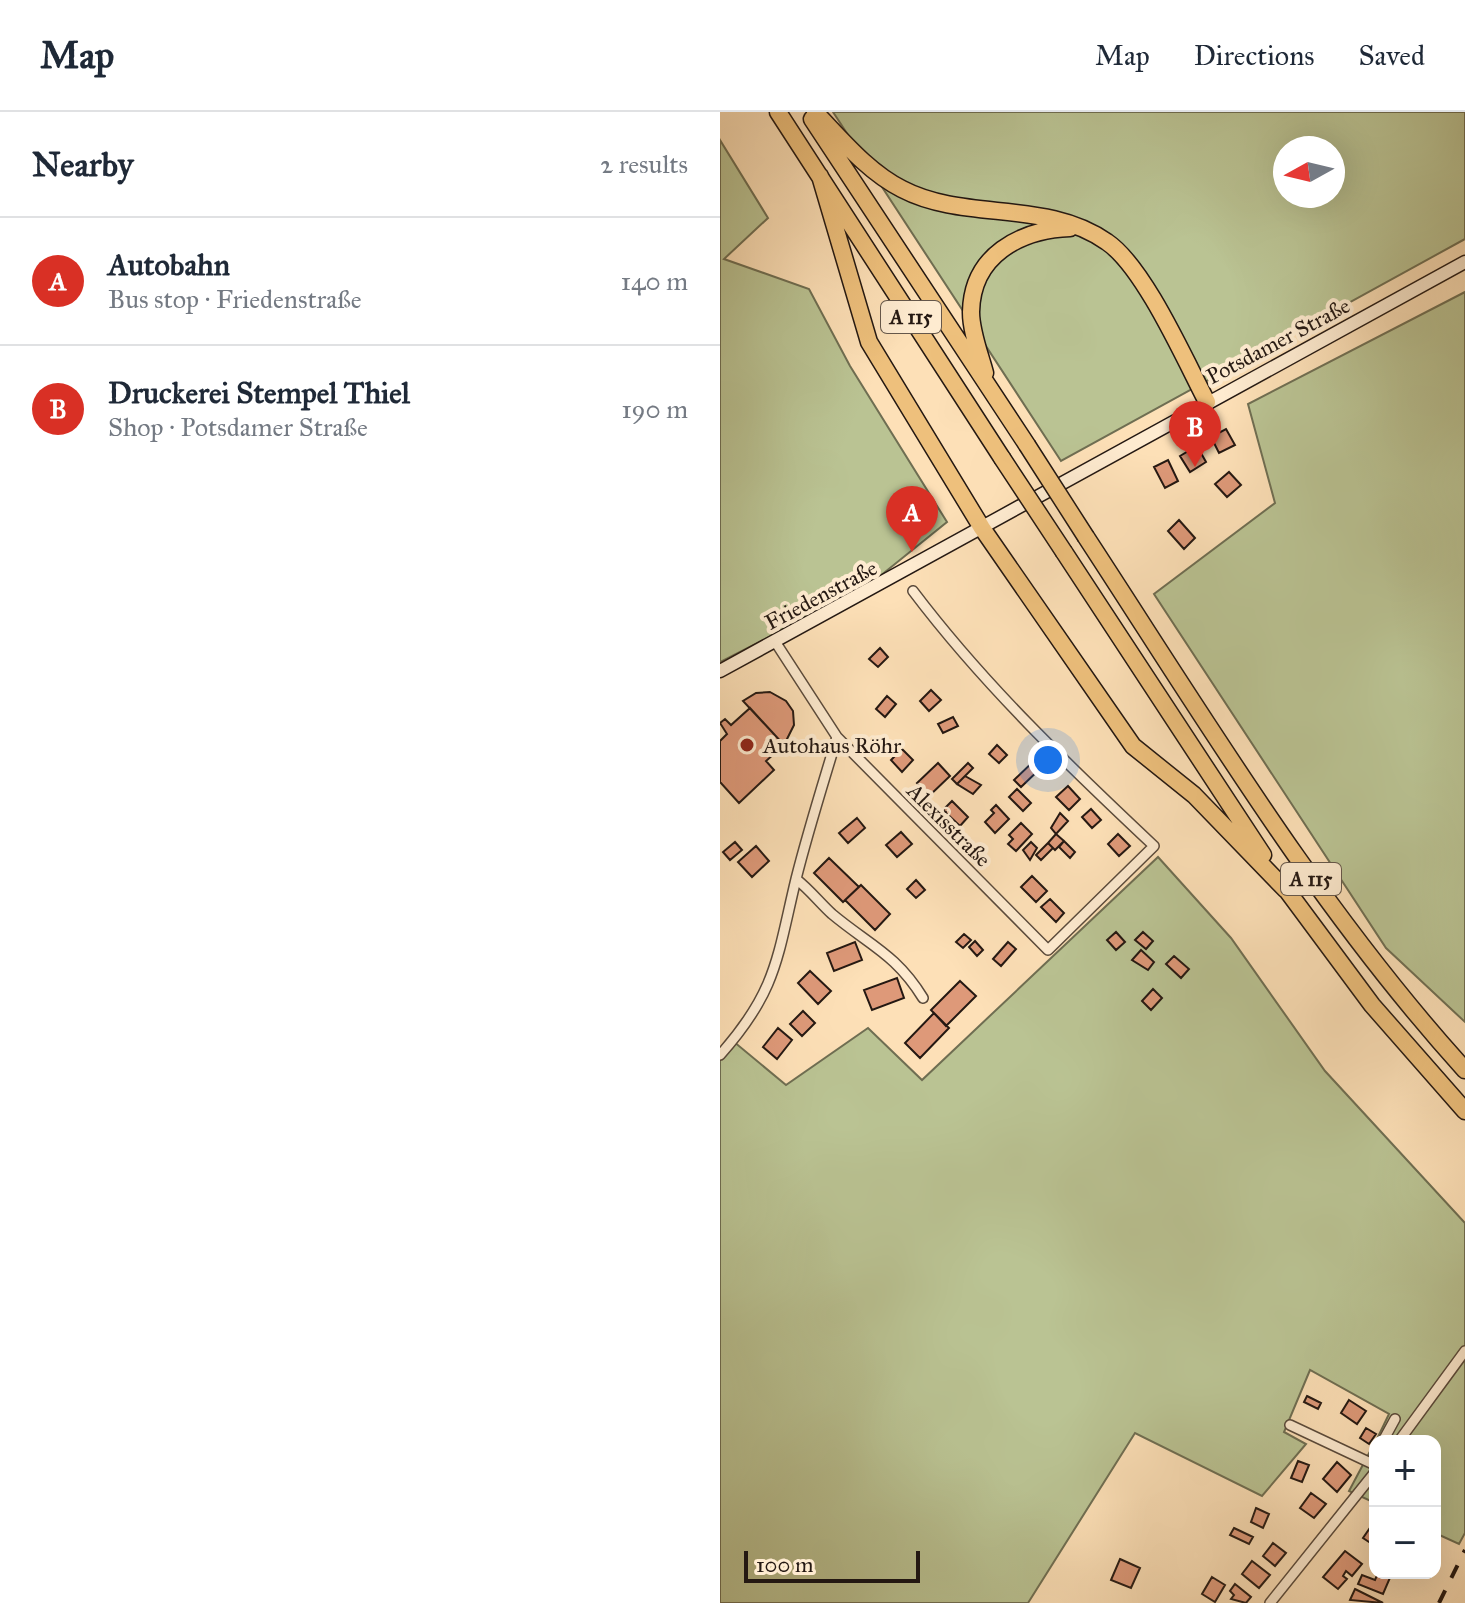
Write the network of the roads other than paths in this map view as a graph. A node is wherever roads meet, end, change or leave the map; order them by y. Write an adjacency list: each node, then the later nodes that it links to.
1 (778, 112): 4 (highway, A 115)
2 (808, 112): 7 (highway, A 115)
3 (815, 112): 5 (highway)
4 (820, 176): 9 (highway); 15 (highway, A 115, bridge)
5 (1079, 228): 7 (highway); 8 (highway)
6 (1465, 262): 8 (main road, Potsdamer Straße)
7 (988, 386): 18 (highway, A 115, bridge)
8 (1207, 402): 9 (main road, Potsdamer Straße)
9 (982, 528): 11 (main road, Friedenstraße); 15 (highway)
10 (913, 591): 13 (street, Alexisstraße)
11 (776, 643): 12 (main road, Friedenstraße); 13 (street, Alexisstraße)
12 (720, 671)
13 (837, 737): 14 (street)
14 (796, 879): 16 (street); 17 (street)
15 (1286, 890): 19 (highway, A 115)
16 (923, 998)
17 (720, 1055)
18 (1465, 1070)
19 (1465, 1111)
20 (1465, 1351): 24 (street)
21 (1395, 1419): 23 (street)
22 (1290, 1425): 25 (street)
23 (1386, 1435)
24 (1403, 1435)
25 (1369, 1462)
26 (1369, 1471): 27 (street)
27 (1270, 1603)

